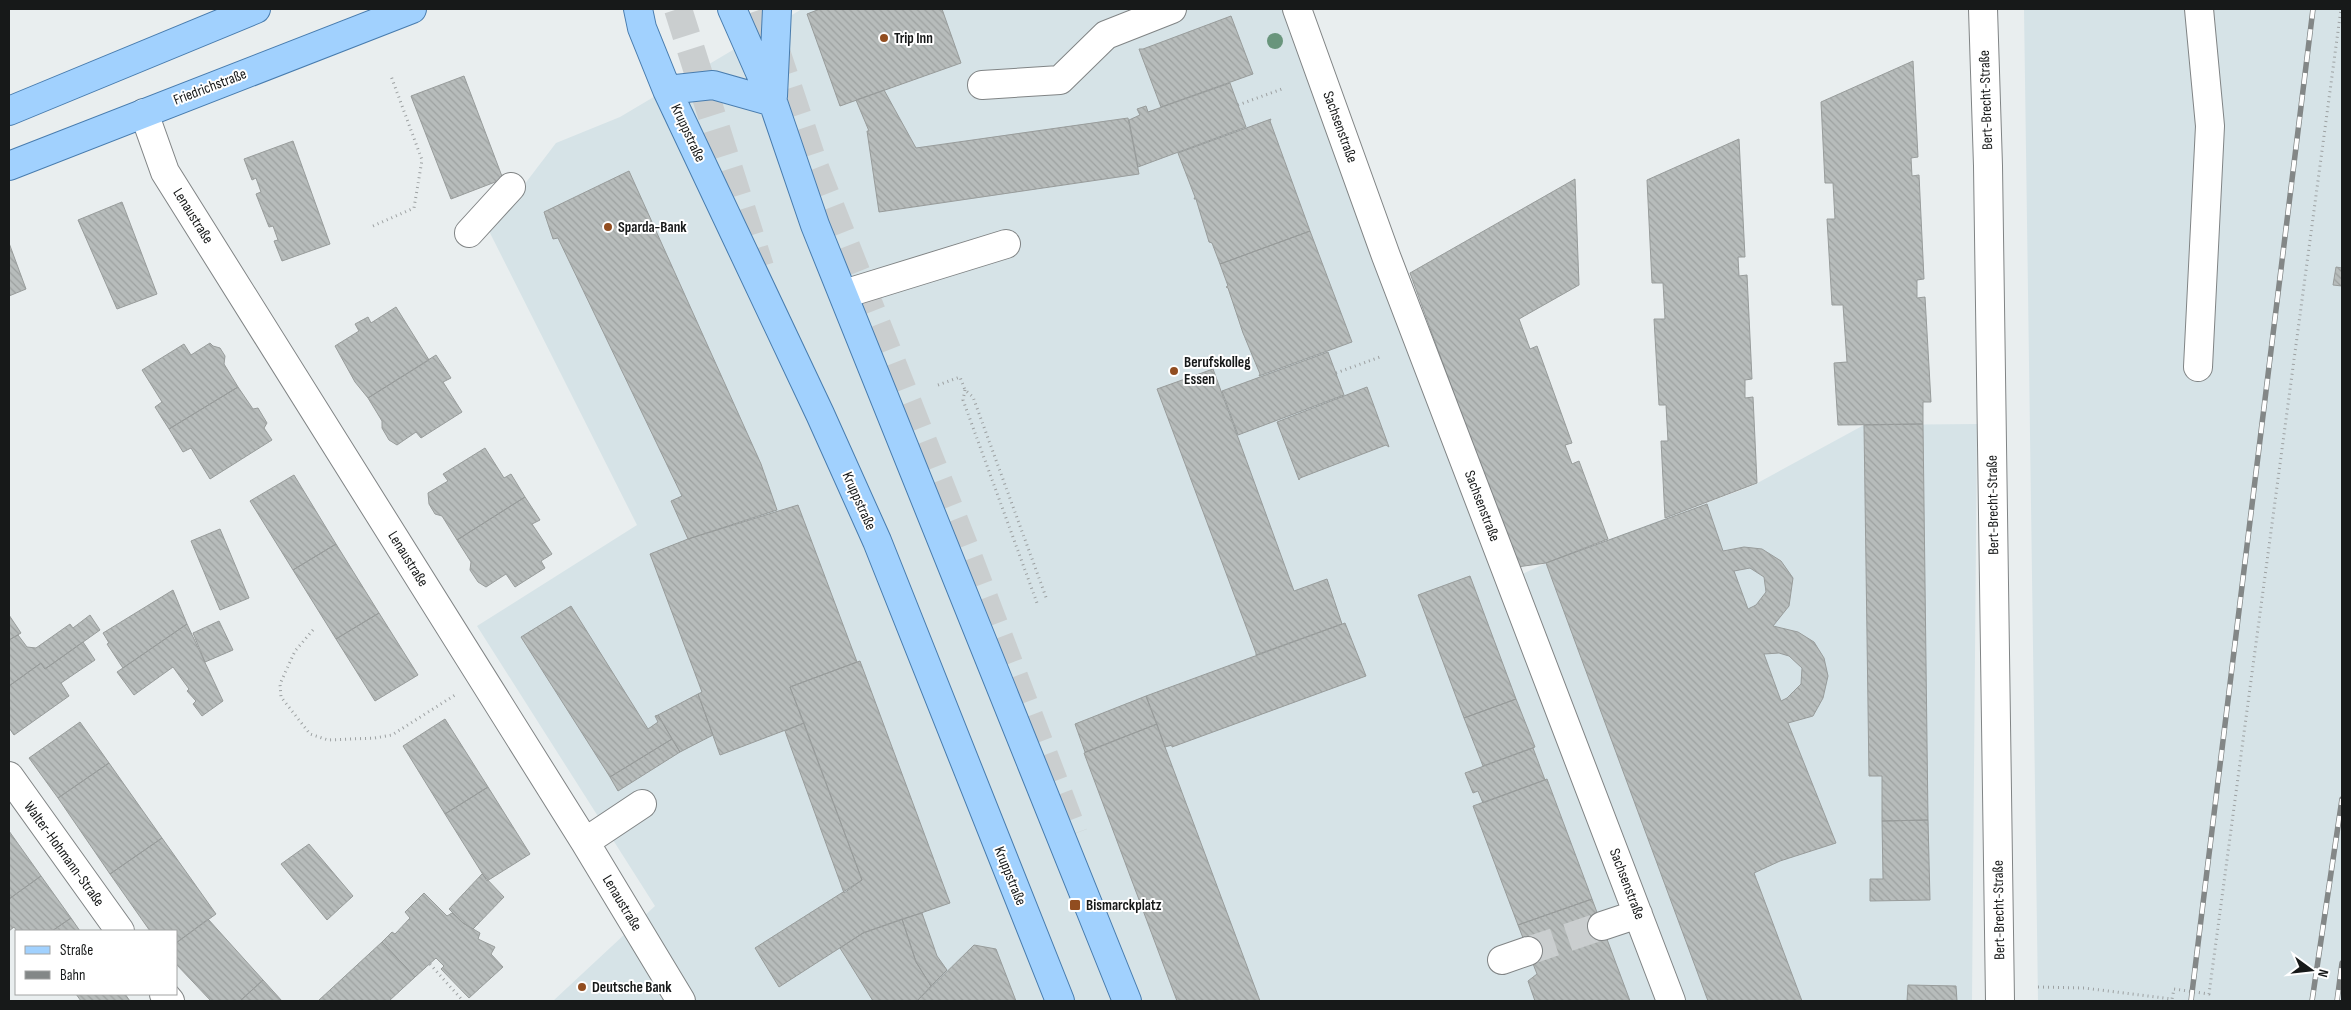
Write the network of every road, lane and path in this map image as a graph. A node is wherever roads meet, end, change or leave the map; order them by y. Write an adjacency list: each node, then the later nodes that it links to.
1 (256, 9): 17 (main road)
2 (412, 9): 18 (main road, Friedrichstraße)
3 (638, 9): 14 (main road, Kruppstraße)
4 (732, 9): 15 (main road)
5 (777, 9): 15 (main road)
6 (1172, 9): 12 (street)
7 (1297, 9): 37 (street, Sachsenstraße)
8 (1983, 9): 49 (street, Bert-Brecht-Straße)
9 (2199, 9): 26 (street)
10 (2341, 9): 43 (path)
11 (391, 76): 21 (path)
12 (982, 85)
13 (1282, 89): 16 (path)
14 (667, 90): 15 (main road); 46 (main road, Kruppstraße)
15 (773, 102): 24 (main road)
16 (1238, 105)
17 (9, 110)
18 (144, 113): 19 (main road, Friedrichstraße); 36 (street, Lenaustraße)
19 (9, 166)
20 (511, 187): 22 (street)
21 (374, 226)
22 (469, 233)
23 (1006, 244): 24 (street)
24 (844, 294): 47 (main road)
25 (1380, 357): 27 (path)
26 (2198, 367)
27 (1336, 373)
28 (938, 385): 29 (path)
29 (965, 390): 30 (path); 31 (path)
30 (1047, 600)
31 (1037, 603)
32 (313, 630): 33 (path)
33 (462, 691)
34 (9, 776): 39 (street, Walter-Hohmann-Straße)
35 (642, 804): 36 (street)
36 (585, 842): 45 (street, Lenaustraße)
37 (1638, 914): 38 (street); 48 (street, Sachsenstraße)
38 (1602, 926)
39 (119, 930)
40 (1528, 951): 41 (street)
41 (1502, 960)
42 (430, 964): 44 (path)
43 (2038, 987)
44 (463, 1001)
45 (681, 1001)
46 (1060, 1001)
47 (1127, 1001)
48 (1671, 1001)
49 (2000, 1001)

